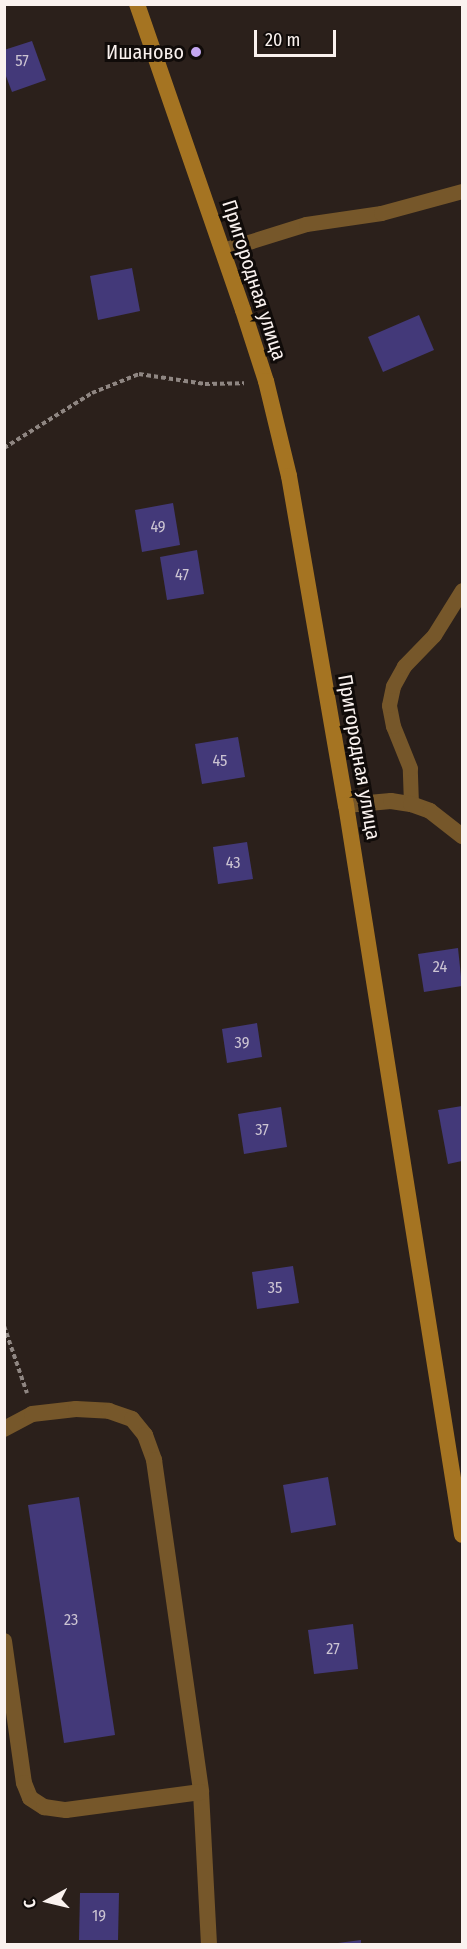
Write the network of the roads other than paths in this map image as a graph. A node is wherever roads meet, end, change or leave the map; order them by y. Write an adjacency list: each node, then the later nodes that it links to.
1 (137, 4): 3 (main road, Пригородная улица)
2 (462, 191): 3 (lane)
3 (223, 250): 6 (main road, Пригородная улица)
4 (462, 590): 5 (lane)
5 (411, 804): 6 (street); 7 (street)
6 (346, 805): 9 (main road, Пригородная улица)
7 (462, 836)
8 (4, 1429): 11 (street)
9 (462, 1535)
10 (4, 1641): 11 (street)
11 (201, 1792): 12 (street)
12 (209, 1944)

